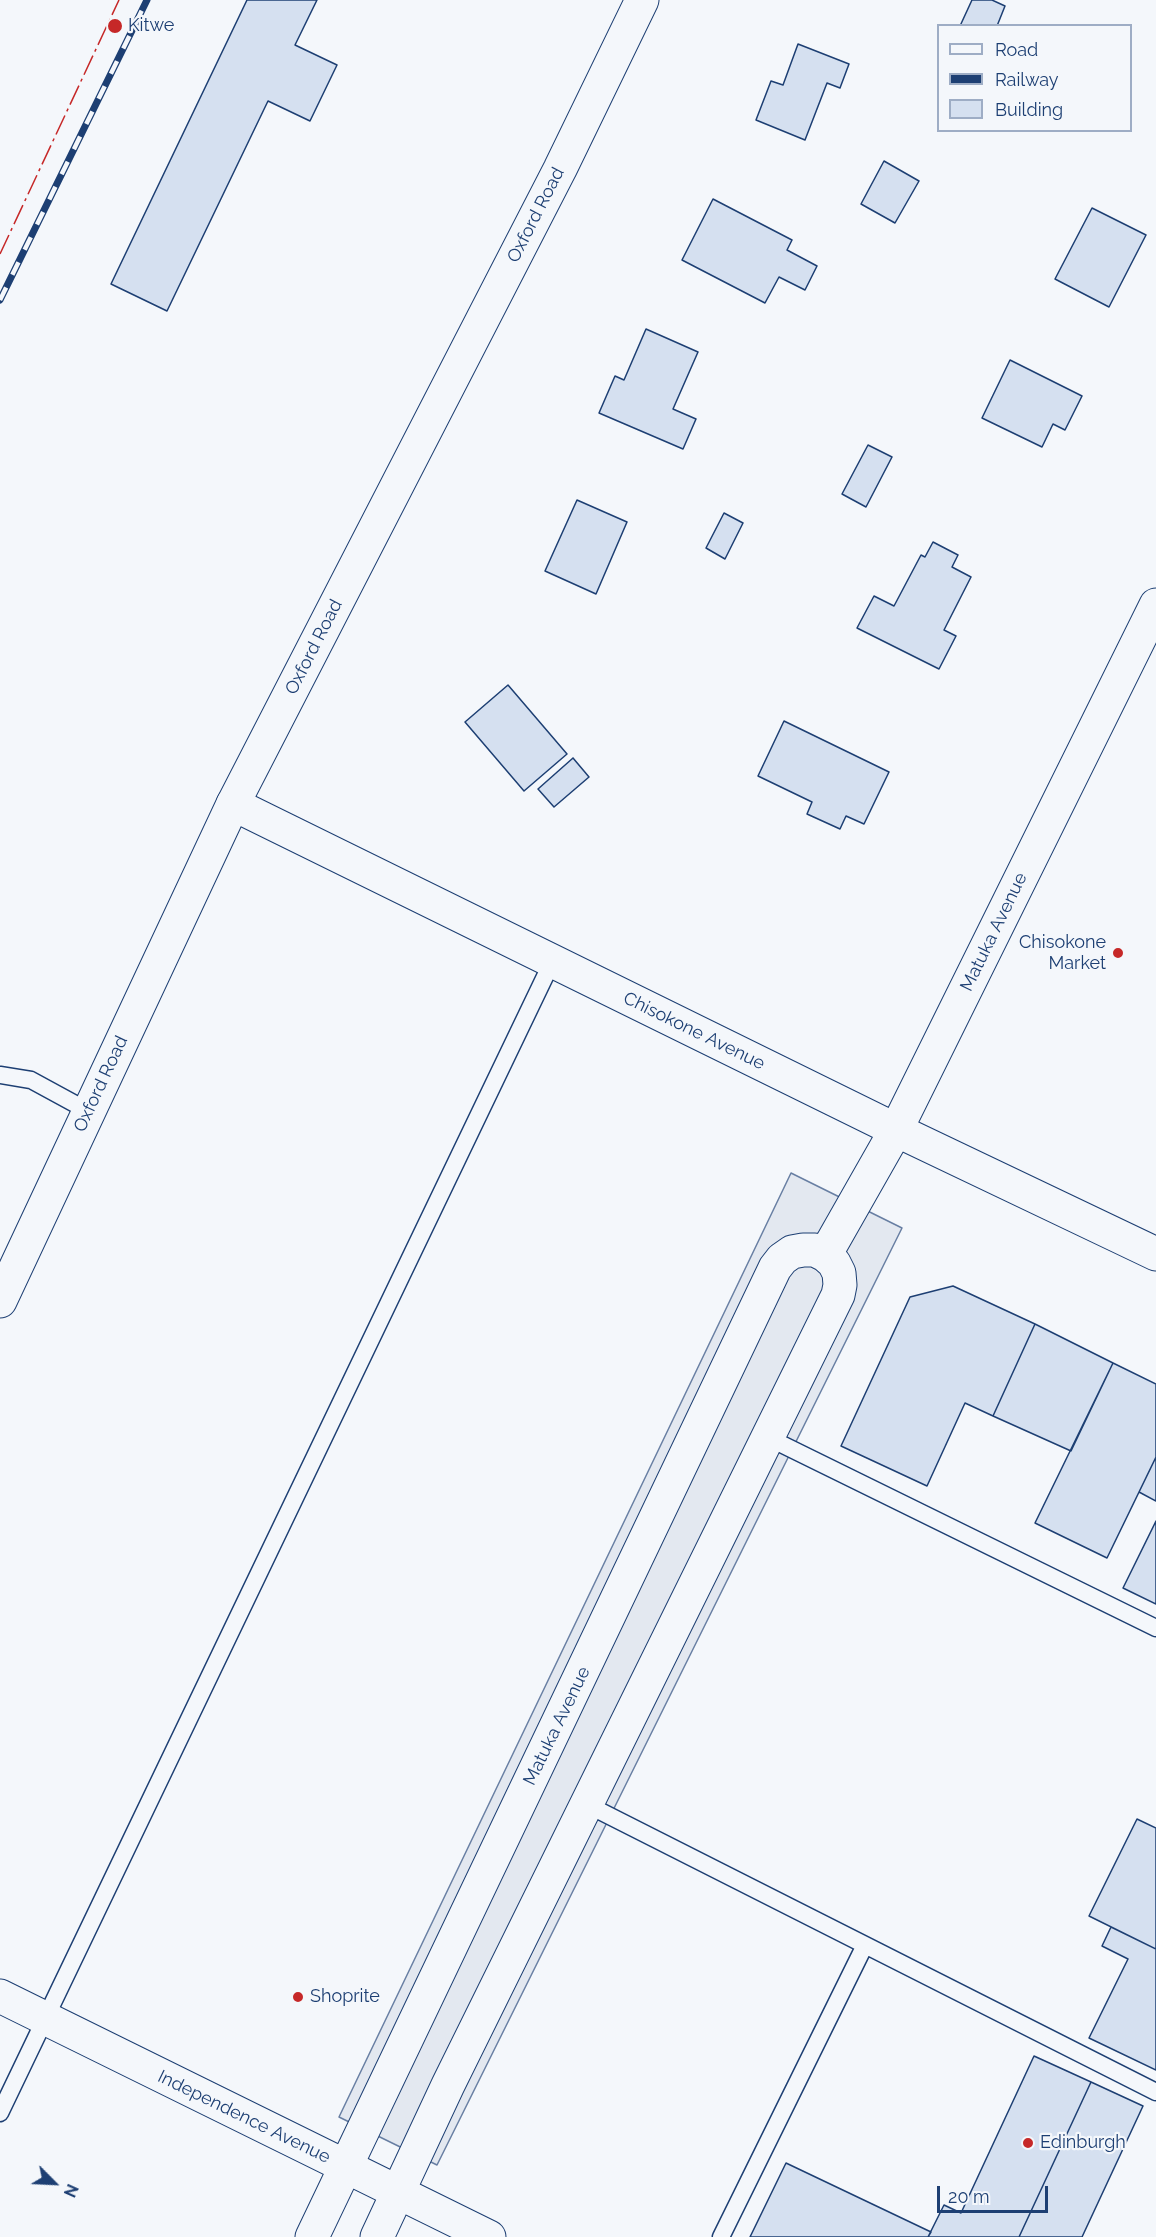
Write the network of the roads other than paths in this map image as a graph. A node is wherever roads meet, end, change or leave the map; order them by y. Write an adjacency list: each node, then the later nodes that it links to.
1 (642, 0): 3 (main road, Oxford Road)
2 (1156, 605): 7 (main road, Matuka Avenue)
3 (233, 804): 4 (main road, Chisokone Avenue); 6 (main road, Oxford Road)
4 (552, 962): 7 (main road, Chisokone Avenue); 16 (lane)
5 (0, 1076): 6 (lane)
6 (88, 1111): 10 (main road, Oxford Road)
7 (896, 1130): 8 (main road, Chisokone Avenue); 9 (main road, Matuka Avenue)
8 (1156, 1254)
9 (825, 1255): 11 (main road); 19 (main road, Matuka Avenue)
10 (0, 1301)
11 (767, 1437): 12 (lane); 13 (main road)
12 (1156, 1628)
13 (586, 1804): 14 (lane); 20 (main road)
14 (865, 1945): 17 (lane); 24 (lane)
15 (0, 1996): 16 (main road, Independence Avenue)
16 (45, 2018): 18 (lane); 19 (main road, Independence Avenue)
17 (1156, 2092)
18 (0, 2113)
19 (345, 2166): 20 (main road, Independence Avenue); 21 (main road, Matuka Avenue)
20 (397, 2192): 22 (main road); 23 (main road, Independence Avenue)
21 (312, 2237)
22 (377, 2237)
23 (489, 2237)
24 (721, 2237)

